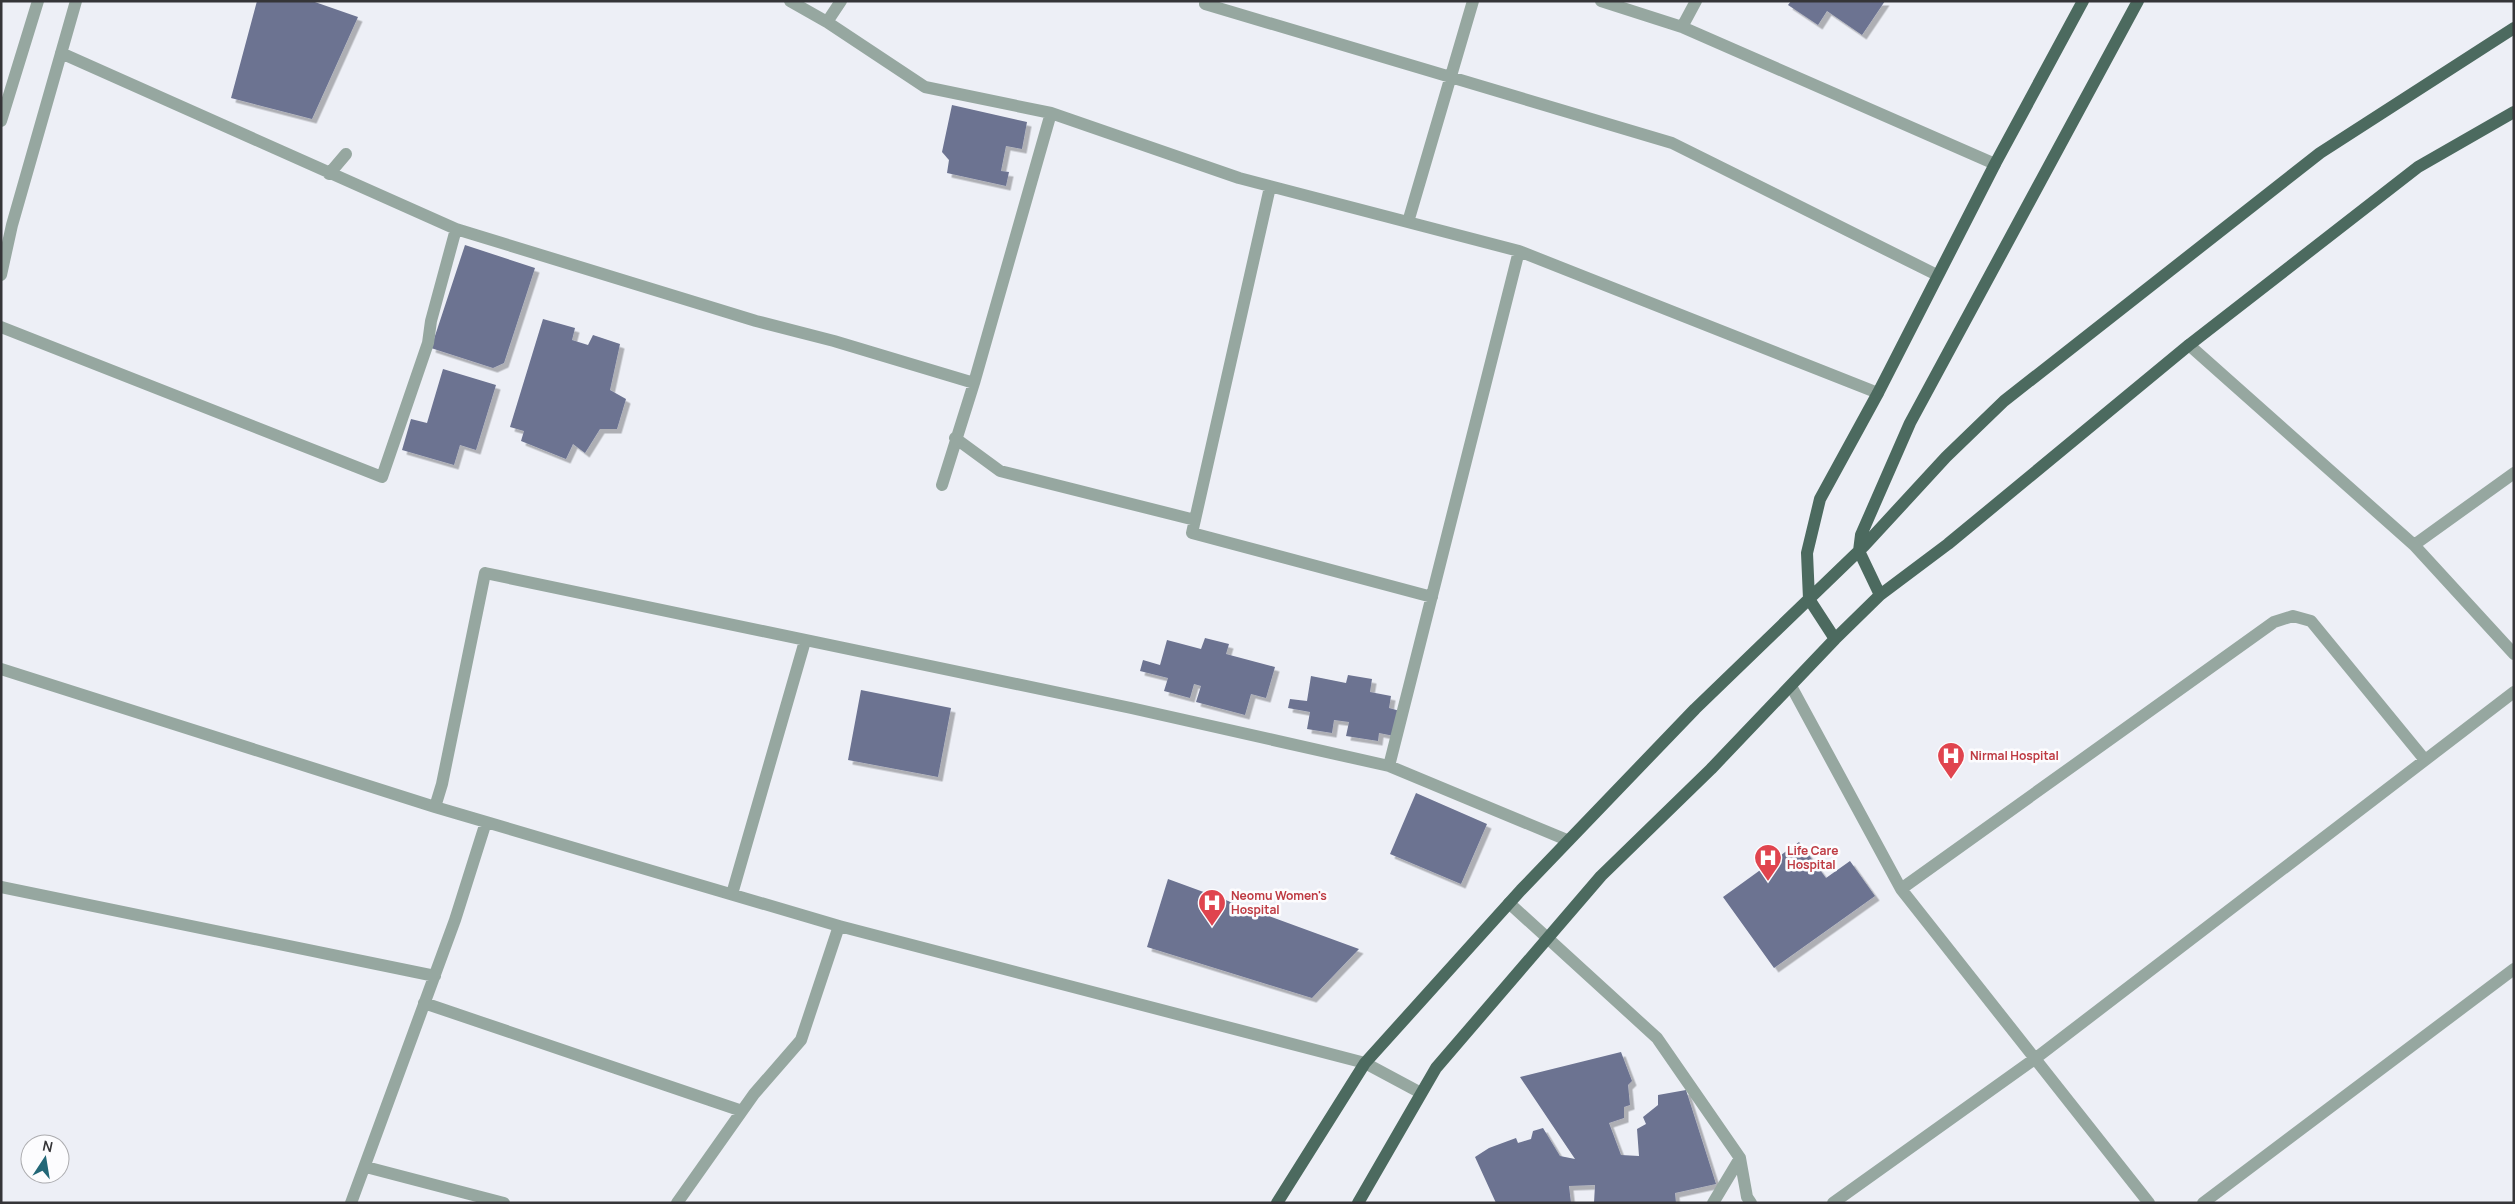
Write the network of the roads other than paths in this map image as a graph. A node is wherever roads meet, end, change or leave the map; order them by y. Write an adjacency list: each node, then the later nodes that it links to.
1 (38, 1): 18 (street)
2 (76, 1): 14 (street)
3 (790, 1): 11 (street)
4 (841, 1): 11 (street)
5 (1473, 1): 15 (street)
6 (1601, 1): 12 (street)
7 (1696, 1): 12 (street)
8 (2084, 1): 20 (main road)
9 (2138, 1): 38 (main road)
10 (1205, 4): 15 (street)
11 (827, 22): 17 (street)
12 (1682, 27): 20 (street)
13 (2514, 28): 38 (main road)
14 (61, 53): 21 (street); 24 (street)
15 (1450, 78): 23 (street); 28 (street)
16 (2514, 112): 30 (main road)
17 (1051, 113): 22 (street); 31 (street)
18 (1, 121)
19 (346, 154): 21 (street)
20 (1995, 164): 28 (main road)
21 (329, 174): 25 (street)
22 (1270, 187): 23 (street); 36 (street)
23 (1408, 222): 26 (street)
24 (7, 224): 27 (street)
25 (456, 229): 29 (street); 31 (street)
26 (1519, 251): 32 (street); 40 (street)
27 (1, 275)
28 (1936, 275): 32 (main road)
29 (1, 327)
30 (2189, 345): 37 (street); 39 (main road)
31 (974, 383): 33 (street)
32 (1878, 394): 41 (main road)
33 (955, 438): 35 (street); 36 (street)
34 (2514, 473): 37 (street)
35 (942, 485)
36 (1195, 520): 40 (street)
37 (2414, 545): 44 (street)
38 (1859, 551): 39 (main road); 41 (main road)
39 (1880, 595): 42 (main road)
40 (1432, 597): 49 (street)
41 (1809, 599): 42 (main road); 52 (main road)
42 (1835, 639): 46 (main road)
43 (805, 641): 49 (street); 50 (street); 55 (street)
44 (2514, 654)
45 (1, 668): 50 (street)
46 (1791, 686): 54 (street); 58 (main road)
47 (2514, 692): 48 (street)
48 (2425, 760): 54 (street); 62 (street)
49 (1389, 766): 52 (street)
50 (436, 807): 51 (street)
51 (486, 822): 55 (street); 60 (street)
52 (1567, 840): 56 (main road)
53 (1, 888): 60 (street)
54 (1901, 889): 62 (street)
55 (732, 894): 57 (street)
56 (1509, 903): 58 (street); 63 (main road)
57 (839, 926): 63 (street); 65 (street)
58 (1547, 939): 64 (main road); 66 (street)
59 (2514, 969): 77 (street)
60 (435, 976): 61 (street)
61 (424, 1003): 65 (street); 67 (street)
62 (2036, 1058): 75 (street); 76 (street)
63 (1365, 1064): 64 (street); 71 (main road)
64 (1422, 1093): 72 (main road)
65 (742, 1111): 70 (street)
66 (1740, 1158): 73 (street); 74 (street)
67 (366, 1167): 68 (street); 69 (street)
68 (351, 1203)
69 (504, 1203)
70 (677, 1203)
71 (1277, 1203)
72 (1358, 1203)
73 (1713, 1203)
74 (1751, 1203)
75 (1833, 1203)
76 (2149, 1203)
77 (2203, 1203)

